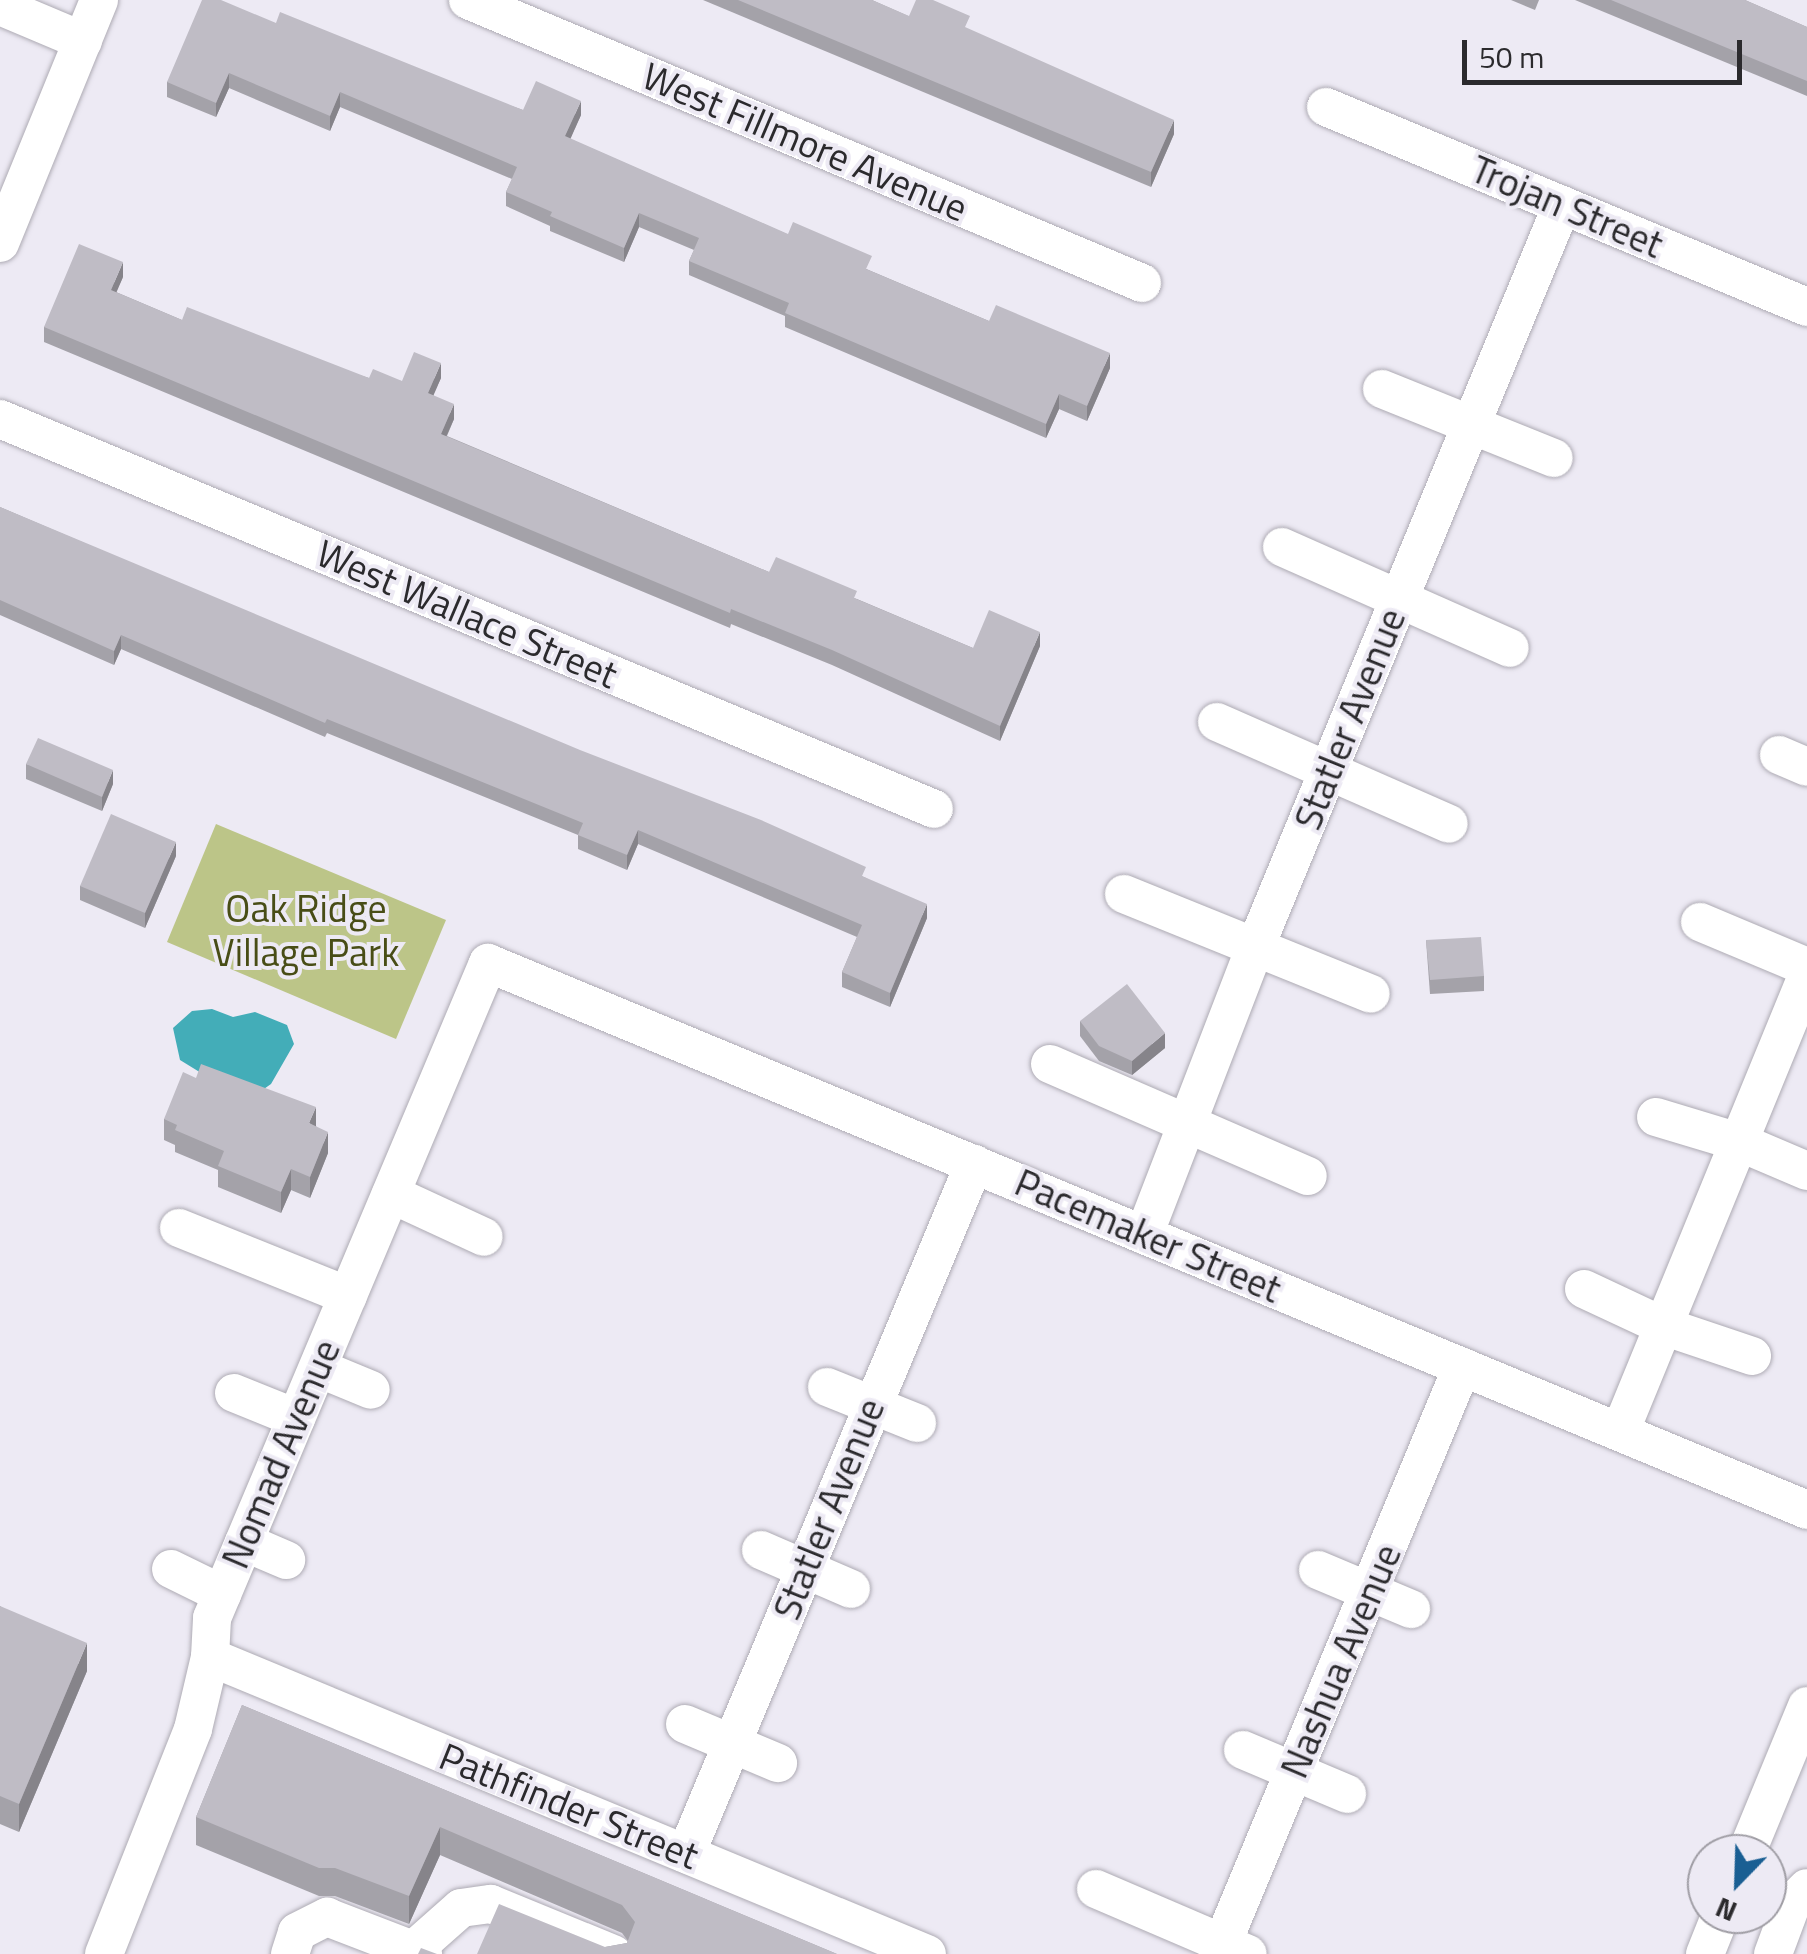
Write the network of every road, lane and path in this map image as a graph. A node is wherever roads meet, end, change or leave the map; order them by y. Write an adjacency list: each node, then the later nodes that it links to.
1 (100, 0): 4 (street)
2 (468, 0): 8 (street, West Fillmore Avenue)
3 (0, 6): 4 (street)
4 (83, 41): 7 (street)
5 (1326, 107): 6 (street, Trojan Street)
6 (1562, 205): 9 (street, Trojan Street); 12 (street, Statler Avenue)
7 (0, 243)
8 (1142, 283)
9 (1807, 307)
10 (1382, 389): 12 (street)
11 (0, 420): 19 (street, West Wallace Street)
12 (1471, 424): 13 (street); 15 (street, Statler Avenue)
13 (1554, 458)
14 (1282, 547): 15 (street)
15 (1399, 600): 16 (street); 18 (street, Statler Avenue)
16 (1510, 648)
17 (1217, 722): 18 (street)
18 (1328, 771): 20 (street); 23 (street, Statler Avenue)
19 (934, 808)
20 (1449, 824)
21 (1124, 894): 23 (street)
22 (1700, 922): 25 (street)
23 (1256, 948): 27 (street); 30 (street, Statler Avenue)
24 (488, 963): 32 (street, Pacemaker Street); 35 (street, Nomad Avenue)
25 (1807, 967)
26 (1807, 977): 31 (street)
27 (1371, 994)
28 (1050, 1064): 30 (street)
29 (1656, 1117): 31 (street)
30 (1187, 1124): 34 (street); 37 (street, Statler Avenue)
31 (1740, 1142): 33 (street); 41 (street)
32 (974, 1164): 37 (street, Pacemaker Street); 48 (street, Statler Avenue)
33 (1807, 1171)
34 (1308, 1176)
35 (391, 1194): 38 (street); 40 (street, Nomad Avenue)
36 (179, 1228): 40 (street)
37 (1144, 1235): 43 (street, Pacemaker Street)
38 (484, 1237)
39 (1584, 1289): 41 (street)
40 (348, 1296): 44 (street, Nomad Avenue)
41 (1664, 1326): 42 (street); 51 (street)
42 (1752, 1356)
43 (1462, 1367): 51 (street, Pacemaker Street); 60 (street, Nashua Avenue)
44 (318, 1368): 46 (street); 49 (street, Nomad Avenue)
45 (826, 1387): 48 (street)
46 (371, 1390)
47 (234, 1393): 49 (street)
48 (872, 1405): 50 (street); 57 (street, Statler Avenue)
49 (296, 1418): 53 (street, Nomad Avenue)
50 (917, 1423)
51 (1620, 1432): 52 (street, Pacemaker Street)
52 (1807, 1510)
53 (244, 1542): 55 (street); 61 (street, Nomad Avenue)
54 (761, 1550): 57 (street)
55 (286, 1560)
56 (170, 1569): 61 (street)
57 (805, 1569): 59 (street); 66 (street, Statler Avenue)
58 (1318, 1570): 60 (street)
59 (851, 1590)
60 (1369, 1592): 62 (street); 69 (street, Nashua Avenue)
61 (222, 1594): 63 (street, Nomad Avenue)
62 (1411, 1609)
63 (210, 1658): 72 (street, Pathfinder Street); 77 (street, Nomad Avenue)
64 (1807, 1706): 71 (street)
65 (685, 1724): 66 (street)
66 (732, 1744): 68 (street); 72 (street, Statler Avenue)
67 (1243, 1750): 69 (street)
68 (778, 1763)
69 (1295, 1771): 70 (street); 75 (street, Nashua Avenue)
70 (1347, 1794)
71 (1754, 1834)
72 (686, 1854): 80 (street, Pathfinder Street)
73 (1807, 1888): 81 (street)
74 (1096, 1889): 75 (street)
75 (1230, 1950)
76 (415, 1953): 78 (street); 79 (street)
77 (104, 1954)
78 (290, 1954)
79 (613, 1954)
80 (928, 1954)
81 (1774, 1954)

